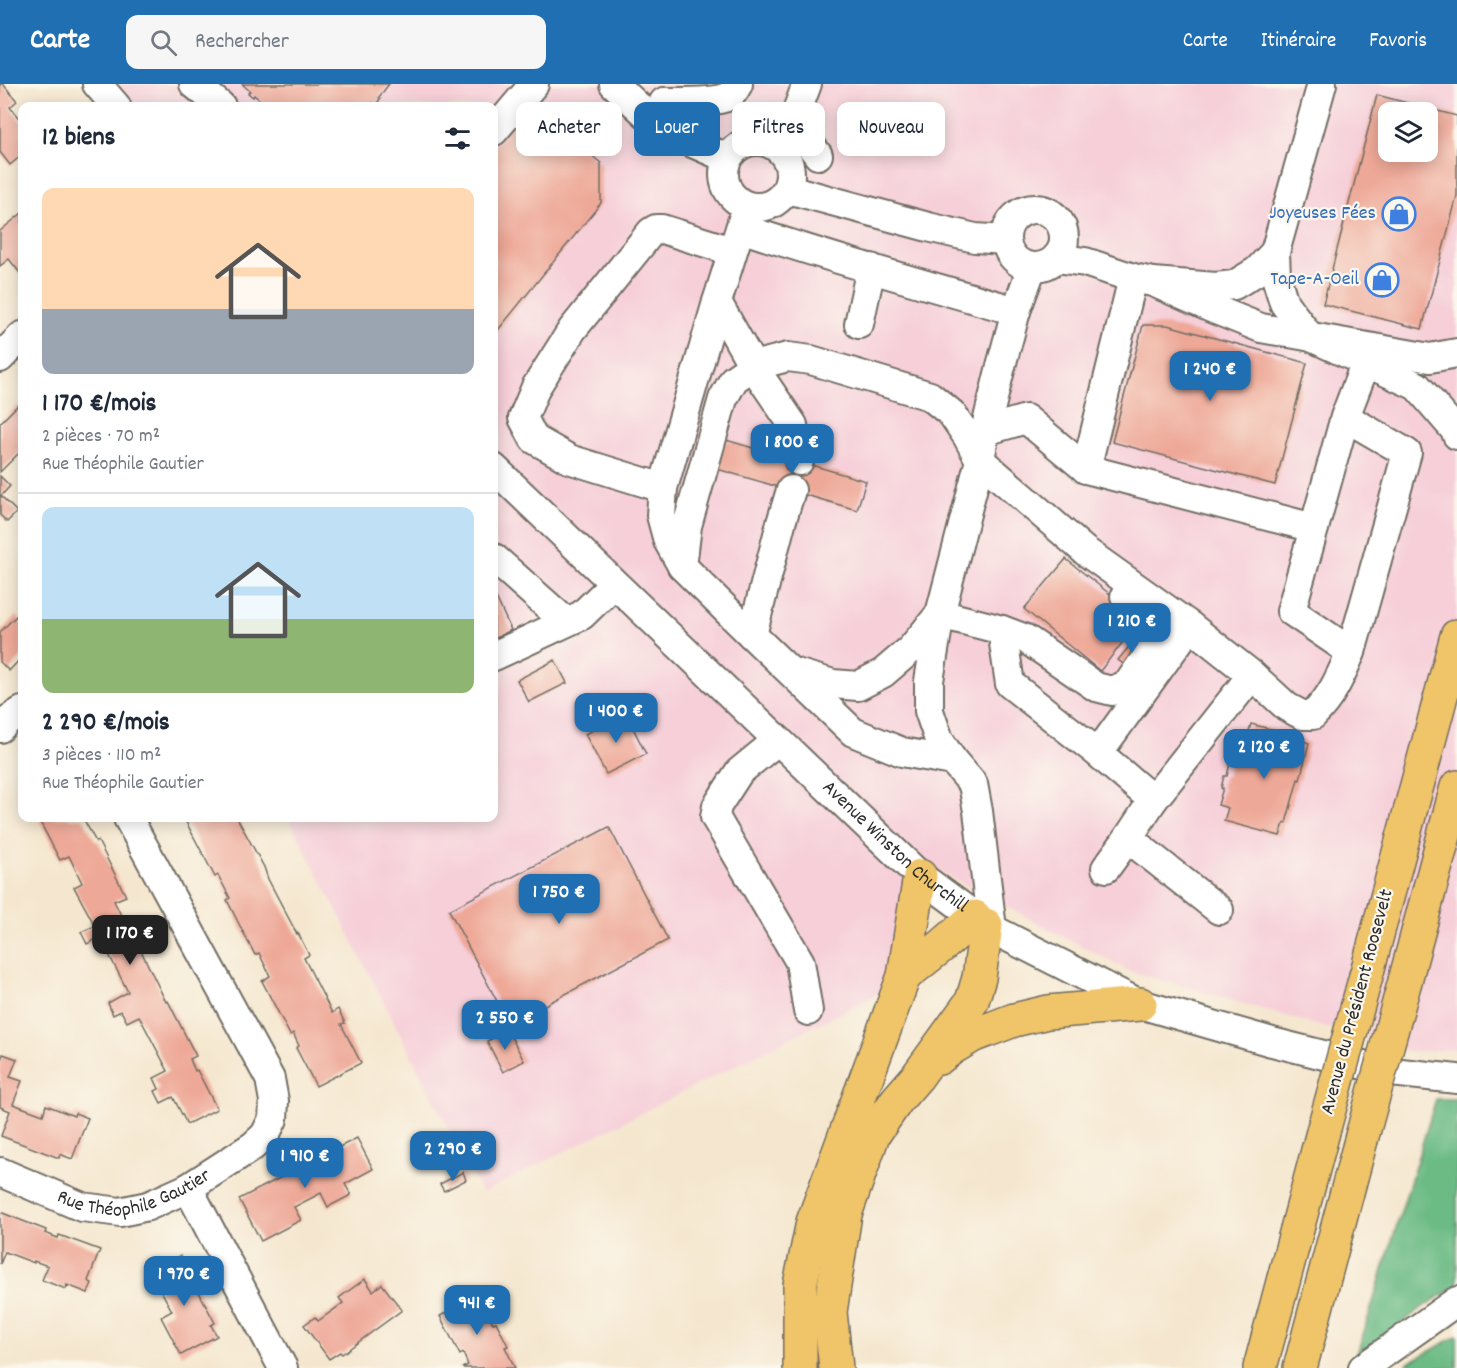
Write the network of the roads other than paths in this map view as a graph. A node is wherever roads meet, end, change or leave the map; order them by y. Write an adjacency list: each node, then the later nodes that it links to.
1 (97, 84): 7 (street)
2 (194, 84): 8 (street)
3 (534, 84): 11 (street)
4 (738, 84): 10 (street)
5 (1322, 84): 19 (street)
6 (616, 85): 9 (street)
7 (113, 102)
8 (216, 102)
9 (659, 102)
10 (697, 102)
11 (498, 126)
12 (732, 151): 15 (street)
13 (720, 155): 15 (street)
14 (785, 156): 16 (street)
15 (727, 158): 17 (street)
16 (788, 189): 17 (street); 18 (street)
17 (740, 228): 21 (street); 23 (street); 39 (street)
18 (1006, 240): 20 (street); 20 (street)
19 (1275, 252): 22 (street); 26 (street)
20 (1044, 263): 22 (street); 24 (street)
21 (871, 268): 24 (street); 25 (street)
22 (1143, 280): 26 (street); 37 (street)
23 (717, 302): 31 (street); 39 (street)
24 (1016, 311): 33 (street)
25 (859, 324)
26 (1309, 336): 28 (street); 30 (street)
27 (18, 340): 29 (street)
28 (1457, 352)
29 (0, 358)
30 (1366, 362): 32 (street); 34 (street)
31 (753, 366): 35 (street); 36 (street); 44 (street)
32 (1345, 417): 41 (street); 53 (street)
33 (985, 431): 35 (street); 37 (street)
34 (1457, 435)
35 (980, 460): 42 (street); 46 (street)
36 (799, 461)
37 (1086, 469): 41 (street)
38 (498, 472): 45 (street, Avenue Winston Churchill)
39 (663, 488): 44 (street)
40 (791, 490): 50 (street)
41 (1314, 528): 53 (street)
42 (1085, 551): 48 (street); 52 (street)
43 (498, 562): 47 (street)
44 (682, 567): 50 (street)
45 (615, 584): 47 (street); 60 (street, Avenue Winston Churchill)
46 (940, 614): 49 (street); 55 (street); 62 (street)
47 (567, 622): 54 (street)
48 (1190, 626): 56 (street); 61 (street)
49 (1002, 630): 52 (street); 57 (street)
50 (752, 635): 55 (street)
51 (1457, 636): 79 (main road, Avenue du Président Roosevelt, bridge)
52 (1044, 651): 57 (street)
53 (1351, 652): 56 (street)
54 (498, 654)
55 (789, 670): 62 (street)
56 (1252, 675): 64 (street)
57 (1010, 684): 61 (street)
58 (18, 714): 59 (street)
59 (0, 728)
60 (778, 740): 68 (street, Avenue Winston Churchill); 73 (street)
61 (1098, 753): 64 (street)
62 (953, 761): 70 (street)
63 (1457, 787): 85 (main road, Avenue du Président Roosevelt, bridge)
64 (1153, 800): 66 (street)
65 (130, 822): 77 (street, Rue Théophile Gautier)
66 (1128, 838): 67 (street); 69 (street)
67 (1106, 868)
68 (921, 876): 70 (street, Avenue Winston Churchill); 71 (main road)
69 (1219, 910)
70 (984, 923): 71 (main road); 72 (street, Avenue Winston Churchill); 74 (main road)
71 (904, 976): 81 (main road)
72 (1140, 1004): 74 (main road); 75 (street, Avenue Winston Churchill)
73 (808, 1011)
74 (917, 1077): 82 (main road)
75 (1457, 1079)
76 (0, 1172): 77 (street, Rue Théophile Gautier)
77 (188, 1188): 80 (street)
78 (1457, 1301): 86 (street)
79 (1275, 1310): 83 (main road); 84 (main road, Avenue du Président Roosevelt)
80 (283, 1368)
81 (800, 1368)
82 (836, 1368)
83 (1243, 1368)
84 (1260, 1368)
85 (1300, 1368)
86 (1363, 1368)

